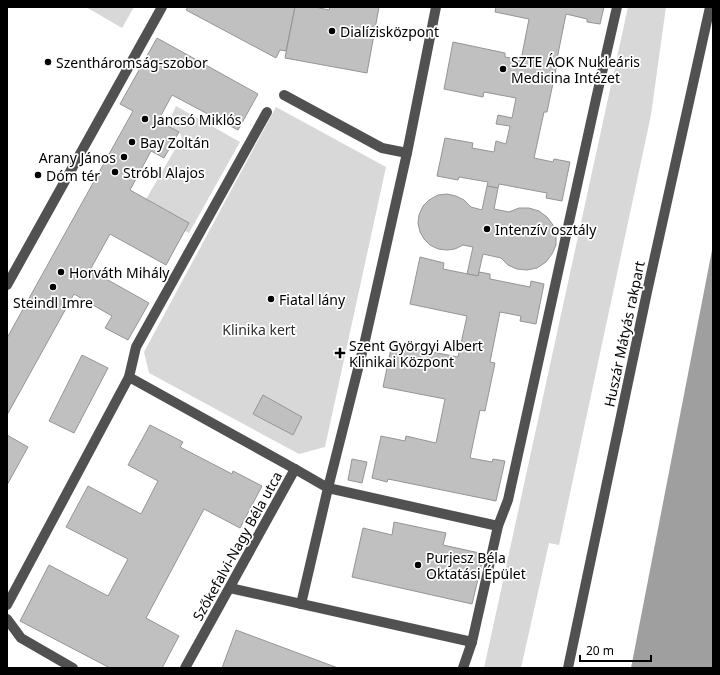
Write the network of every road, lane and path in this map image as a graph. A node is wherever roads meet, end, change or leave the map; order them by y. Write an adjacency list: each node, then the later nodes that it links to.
1 (162, 7): 8 (street)
2 (436, 7): 7 (street)
3 (617, 7): 12 (street)
4 (710, 7): 21 (street, Huszár Mátyás rakpart)
5 (284, 95): 7 (street)
6 (267, 112): 9 (street)
7 (408, 153): 11 (street)
8 (7, 285)
9 (129, 376): 10 (street); 15 (street)
10 (295, 469): 11 (street, Szőkefalvi-Nagy Béla utca); 13 (street, Szőkefalvi-Nagy Béla utca)
11 (328, 488): 12 (street, Szőkefalvi-Nagy Béla utca); 14 (street)
12 (498, 526): 17 (street)
13 (230, 588): 14 (street); 19 (street, Szőkefalvi-Nagy Béla utca)
14 (301, 604): 17 (street)
15 (7, 605)
16 (7, 619): 18 (street)
17 (472, 642): 20 (street)
18 (73, 668)
19 (186, 668)
20 (463, 668)
21 (568, 668)

